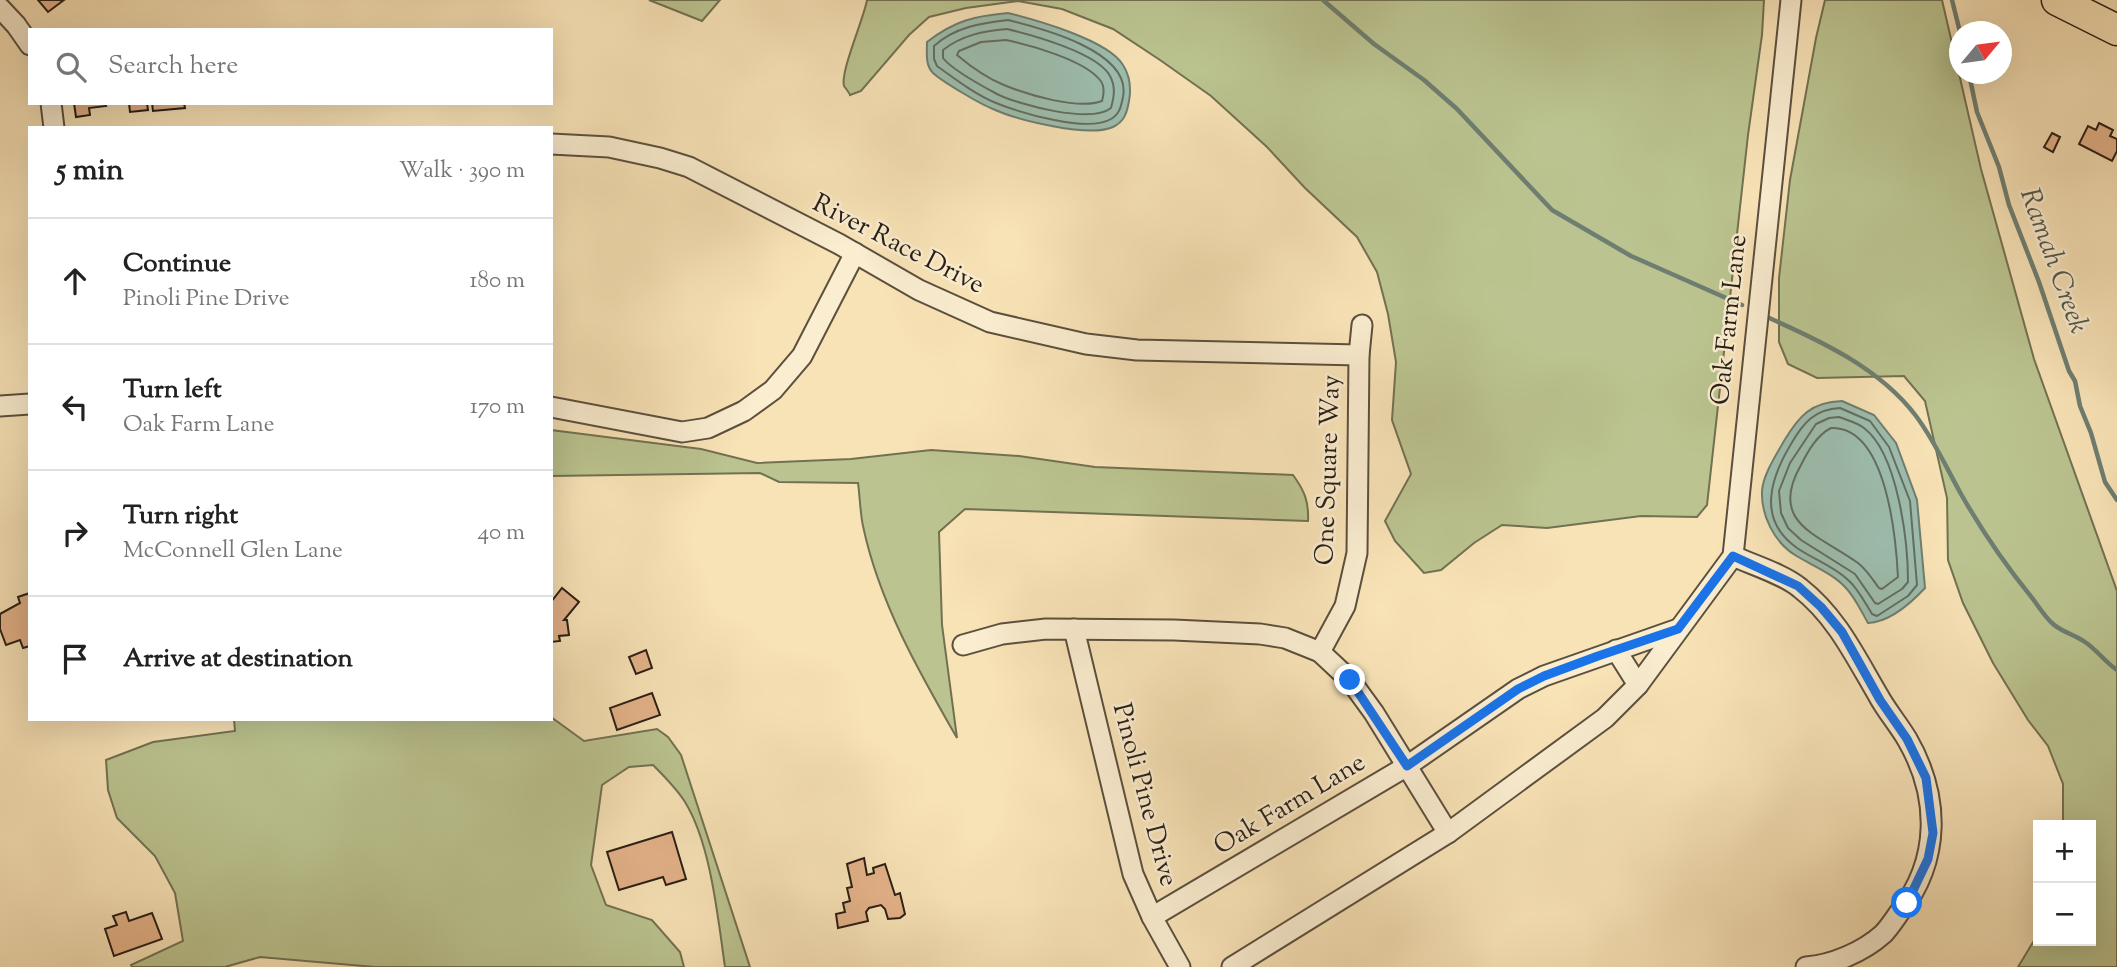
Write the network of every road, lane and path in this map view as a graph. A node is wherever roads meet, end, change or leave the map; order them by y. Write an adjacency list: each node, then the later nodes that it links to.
1 (1791, 0): 15 (street, Oak Farm Lane)
2 (2057, 0): 4 (main road)
3 (0, 8): 5 (street)
4 (2117, 30)
5 (28, 42)
6 (51, 105): 7 (street)
7 (54, 126)
8 (553, 144): 9 (street, River Race Drive)
9 (855, 253): 11 (street, River Race Drive); 14 (street)
10 (1362, 325): 11 (street, One Square Way)
11 (1359, 355): 20 (street, One Square Way)
12 (28, 404): 13 (street)
13 (0, 406)
14 (553, 407)
15 (1733, 556): 17 (street); 27 (street)
16 (1074, 629): 18 (street); 20 (street); 24 (street, Pinoli Pine Drive)
17 (1678, 629): 19 (street, Oak Farm Lane); 21 (street)
18 (963, 645)
19 (1616, 650): 21 (street); 22 (street, Oak Farm Lane)
20 (1320, 652): 22 (street)
21 (1638, 685): 23 (street)
22 (1407, 766): 23 (street); 24 (street, Oak Farm Lane)
23 (1448, 832): 26 (street)
24 (1152, 917): 25 (street, Pinoli Pine Drive)
25 (1180, 967)
26 (1232, 967)
27 (1806, 967)

